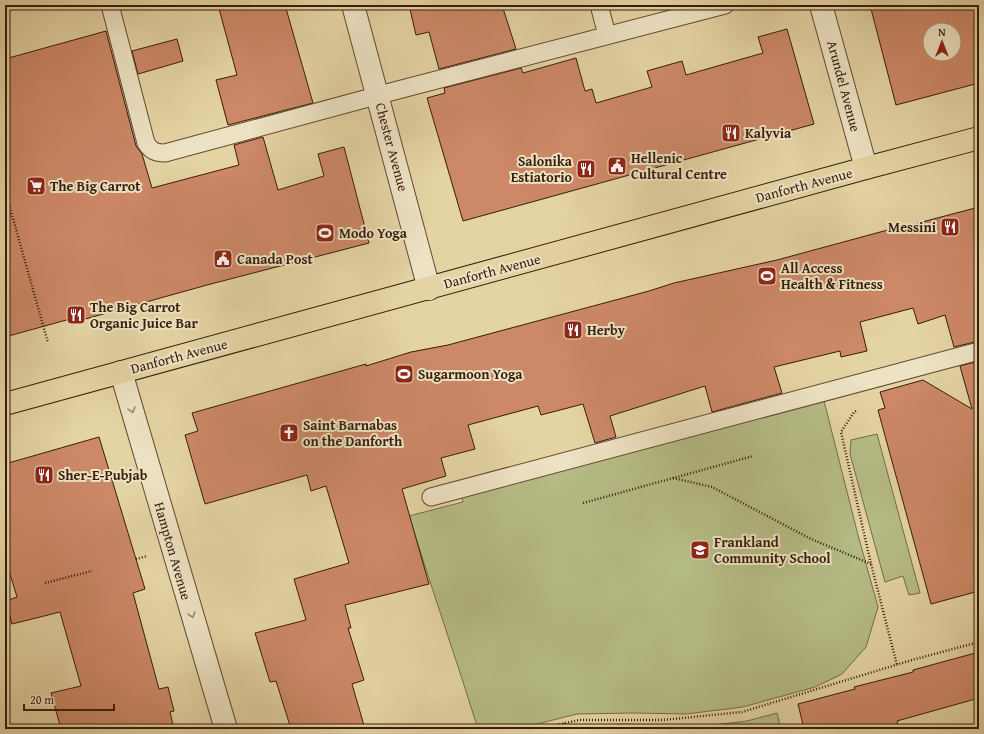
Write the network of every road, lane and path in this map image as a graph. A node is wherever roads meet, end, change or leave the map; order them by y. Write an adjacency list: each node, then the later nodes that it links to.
1 (110, 5): 7 (lane)
2 (353, 5): 7 (street, Chester Avenue)
3 (599, 5): 6 (lane)
4 (725, 5): 6 (lane)
5 (821, 5): 9 (street, Arundel Avenue)
6 (607, 35): 7 (lane)
7 (378, 95): 11 (street, Chester Avenue)
8 (979, 138): 9 (main road, Danforth Avenue)
9 (866, 168): 11 (main road, Danforth Avenue)
10 (5, 190): 12 (path)
11 (429, 288): 14 (main road, Danforth Avenue)
12 (48, 343)
13 (979, 351): 19 (lane)
14 (121, 372): 15 (main road, Danforth Avenue); 29 (street, Hampton Avenue, one-way to 29)
15 (5, 404)
16 (860, 409): 23 (path)
17 (753, 456): 18 (path)
18 (673, 478): 20 (path); 23 (path)
19 (431, 497)
20 (582, 503)
21 (153, 554): 22 (path)
22 (136, 559)
23 (871, 564): 27 (path)
24 (92, 571): 25 (path)
25 (45, 583)
26 (979, 642): 27 (path)
27 (897, 664): 28 (path)
28 (564, 723): 30 (path); 31 (path)
29 (226, 729)
30 (540, 729)
31 (566, 729)

